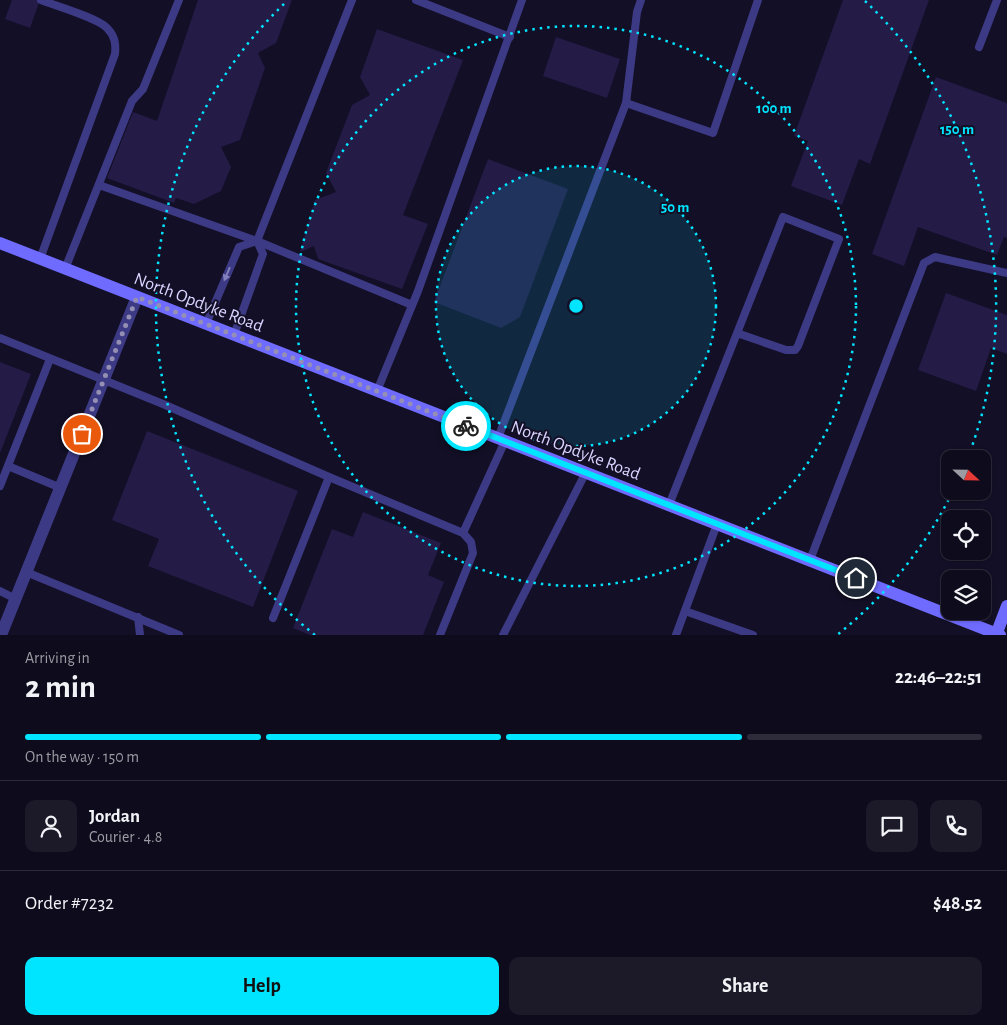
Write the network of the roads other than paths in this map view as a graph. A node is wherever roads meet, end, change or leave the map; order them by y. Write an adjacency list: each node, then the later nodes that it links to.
1 (41, 0): 15 (lane)
2 (179, 0): 12 (lane)
3 (352, 0): 13 (lane)
4 (416, 0): 9 (lane)
5 (522, 0): 9 (lane)
6 (641, 0): 11 (lane)
7 (758, 0): 11 (lane)
8 (998, 0): 10 (lane)
9 (510, 37): 19 (lane)
10 (979, 47)
11 (626, 103): 27 (lane)
12 (99, 185): 13 (lane); 16 (lane)
13 (257, 241): 19 (lane); 20 (lane, one-way to 20); 22 (lane)
14 (0, 243): 15 (main road, North Opdyke Road)
15 (40, 259): 16 (main road, North Opdyke Road)
16 (65, 269): 18 (main road, North Opdyke Road)
17 (1007, 273): 36 (lane)
18 (137, 297): 20 (main road, North Opdyke Road); 25 (street)
19 (412, 305): 26 (lane)
20 (206, 324): 22 (main road, North Opdyke Road)
21 (737, 333): 21 (lane); 33 (lane)
22 (234, 335): 26 (main road, North Opdyke Road)
23 (0, 338): 24 (lane)
24 (50, 358): 25 (lane); 28 (lane)
25 (104, 380): 30 (lane); 32 (street)
26 (377, 390): 27 (main road, North Opdyke Road)
27 (501, 440): 29 (main road, North Opdyke Road); 35 (lane)
28 (8, 466): 31 (lane); 32 (lane)
29 (586, 472): 33 (main road, North Opdyke Road); 48 (lane)
30 (330, 477): 35 (lane); 43 (lane)
31 (0, 486)
32 (61, 488): 37 (street)
33 (668, 505): 34 (main road, North Opdyke Road)
34 (717, 524): 36 (main road, North Opdyke Road); 41 (lane)
35 (463, 532): 47 (lane)
36 (810, 560): 51 (main road, North Opdyke Road)
37 (26, 572): 39 (street); 42 (lane)
38 (0, 591): 39 (lane)
39 (16, 599): 44 (street)
40 (1007, 606): 51 (main road)
41 (684, 611): 49 (lane); 50 (lane)
42 (138, 617): 45 (lane); 46 (lane)
43 (273, 618)
44 (1, 635)
45 (140, 635)
46 (179, 635)
47 (440, 635)
48 (503, 635)
49 (676, 635)
50 (754, 635)
51 (997, 635)

